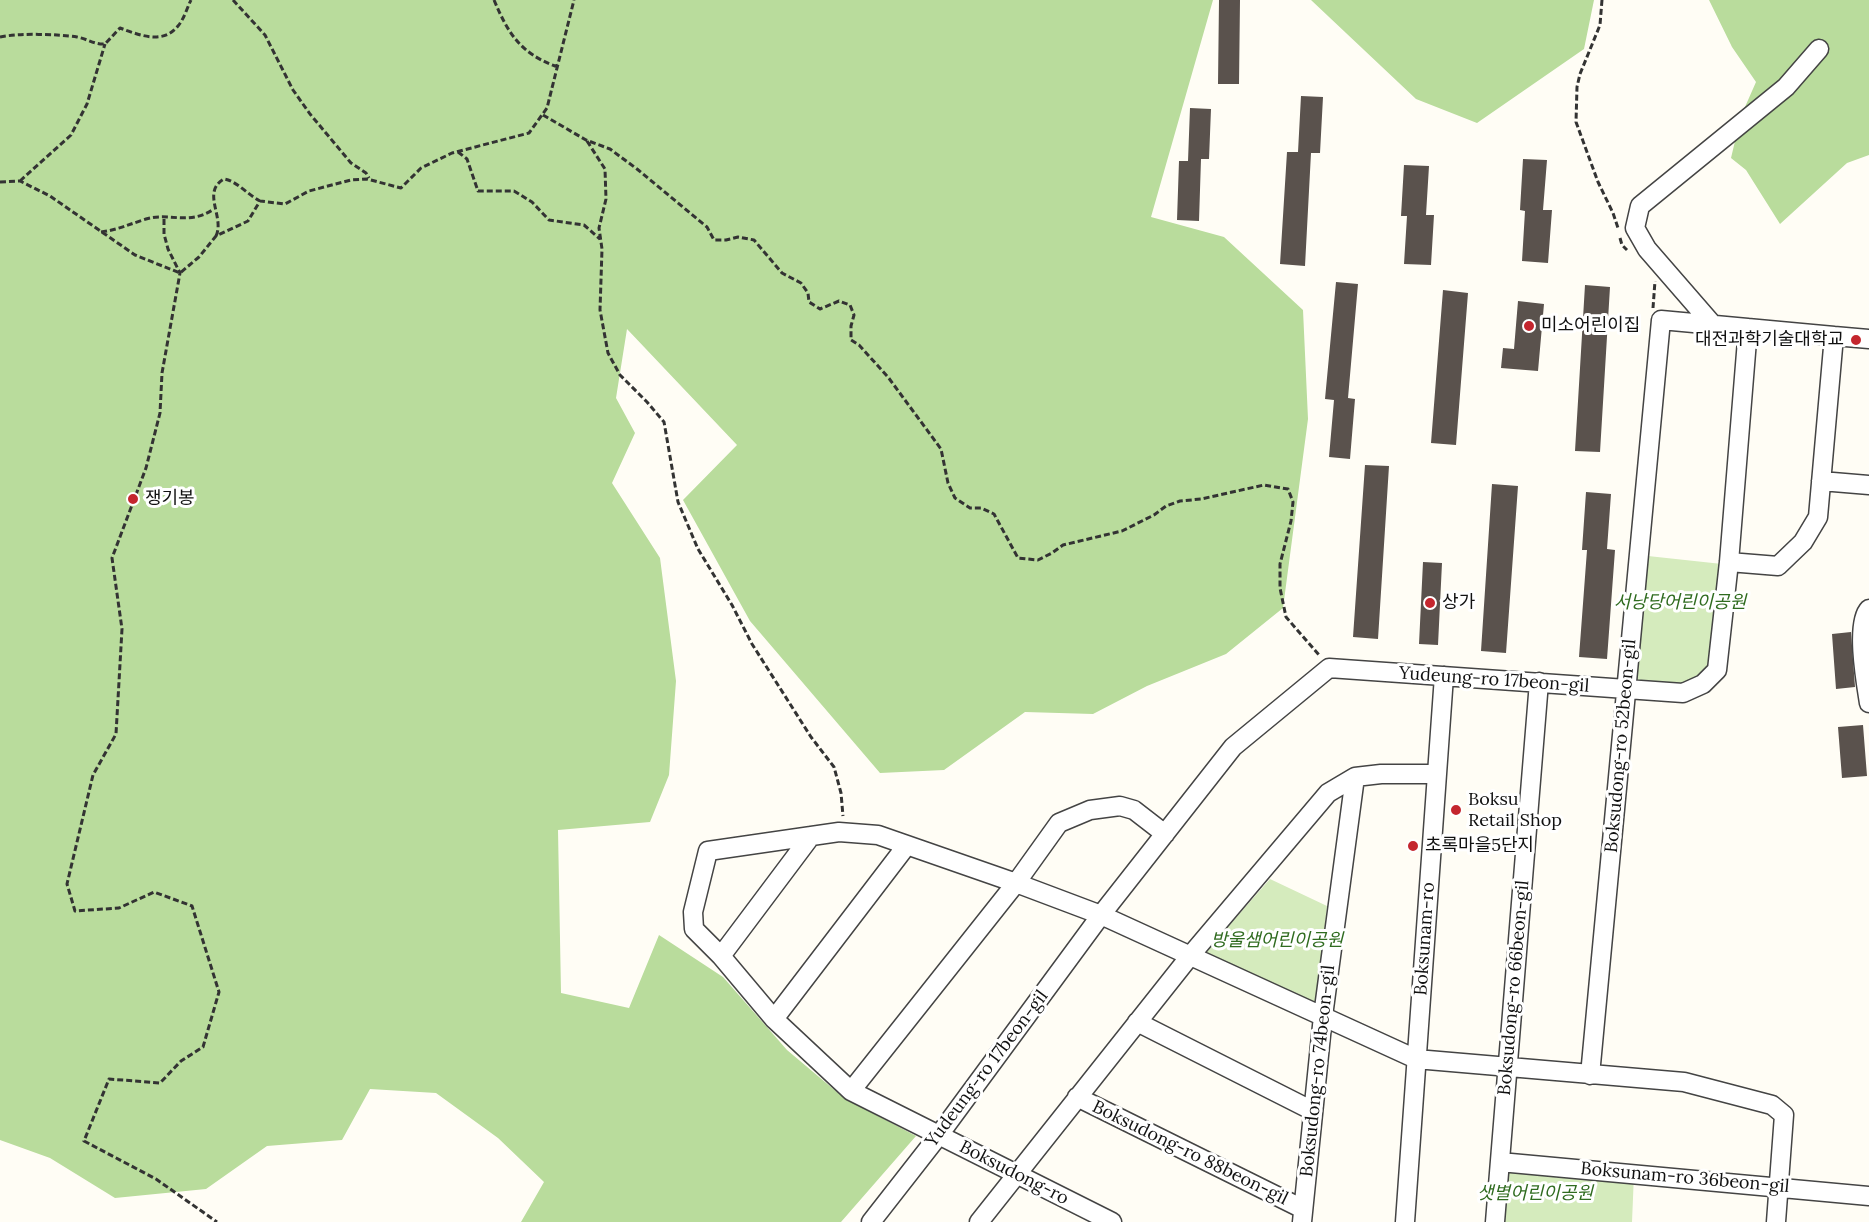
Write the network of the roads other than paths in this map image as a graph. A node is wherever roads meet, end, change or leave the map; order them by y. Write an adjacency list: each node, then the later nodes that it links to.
1 (1819, 49): 2 (street)
2 (1713, 325): 3 (street); 12 (street, Boksudong-ro 52beon-gil)
3 (1748, 328): 4 (street); 8 (street, Yudeung-ro 17beon-gil)
4 (1834, 336): 5 (street); 6 (street)
5 (1869, 339)
6 (1821, 481): 7 (street); 8 (street)
7 (1869, 485)
8 (1729, 562): 12 (street, Yudeung-ro 17beon-gil)
9 (1869, 609): 13 (street)
10 (1444, 676): 11 (street, Yudeung-ro 17beon-gil); 14 (street, Boksunam-ro); 16 (street, Yudeung-ro 17beon-gil)
11 (1539, 682): 12 (street, Yudeung-ro 17beon-gil); 27 (street, Boksudong-ro 66beon-gil)
12 (1626, 690): 28 (street, Boksudong-ro 52beon-gil)
13 (1869, 703)
14 (1437, 774): 15 (street, Boksudong-ro 88beon-gil); 26 (street, Boksunam-ro)
15 (1355, 777): 22 (street, Boksudong-ro 88beon-gil); 23 (street, Boksudong-ro 74beon-gil)
16 (1165, 834): 19 (street); 20 (street, Yudeung-ro 17beon-gil)
17 (811, 836): 18 (street, Boksudong-ro); 21 (street); 21 (street, Boksudong-ro)
18 (907, 845): 19 (street, Boksudong-ro); 24 (street)
19 (1016, 883): 20 (street, Boksudong-ro); 29 (street)
20 (1101, 915): 22 (street); 32 (street, Yudeung-ro 17beon-gil)
21 (721, 956): 24 (street, Boksudong-ro)
22 (1190, 956): 23 (street); 25 (street, Boksudong-ro 88beon-gil)
23 (1323, 1016): 26 (street); 31 (street, Boksudong-ro 74beon-gil)
24 (774, 1019): 29 (street, Boksudong-ro)
25 (1137, 1022): 30 (street, Boksudong-ro 88beon-gil); 31 (street)
26 (1416, 1059): 27 (street); 41 (street, Boksunam-ro)
27 (1507, 1067): 28 (street); 33 (street, Boksudong-ro 66beon-gil)
28 (1590, 1076): 35 (street)
29 (851, 1091): 32 (street, Boksudong-ro)
30 (1077, 1097): 34 (street, Boksudong-ro 88beon-gil); 37 (street, Boksudong-ro 88beon-gil)
31 (1314, 1111): 37 (street, Boksudong-ro 74beon-gil)
32 (939, 1135): 34 (street, Boksudong-ro); 38 (street, Yudeung-ro 17beon-gil)
33 (1500, 1162): 35 (street, Boksunam-ro 36beon-gil); 42 (street, Boksudong-ro 66beon-gil)
34 (1016, 1174): 39 (street, Boksudong-ro 88beon-gil); 40 (street, Boksudong-ro)
35 (1779, 1186): 36 (street, Boksunam-ro 36beon-gil); 43 (street)
36 (1869, 1196)
37 (1303, 1215)
38 (871, 1222)
39 (979, 1222)
40 (1112, 1222)
41 (1405, 1222)
42 (1495, 1222)
43 (1776, 1222)

